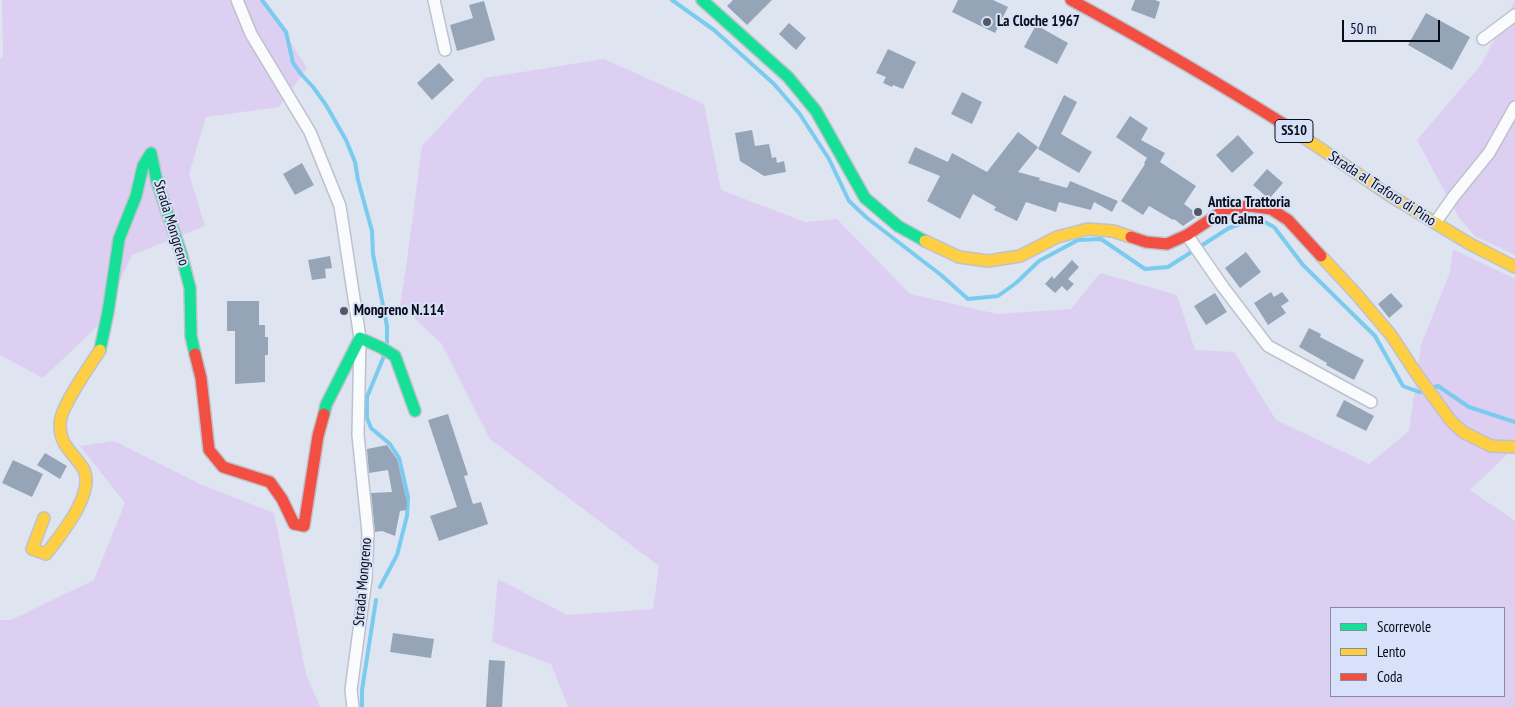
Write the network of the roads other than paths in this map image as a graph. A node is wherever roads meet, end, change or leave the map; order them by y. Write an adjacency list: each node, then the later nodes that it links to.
1 (236, 0): 12 (street, Strada Mongreno)
2 (434, 0): 7 (street)
3 (702, 0): 10 (street)
4 (1071, 0): 9 (street, Strada al Traforo di Pino / SS10)
5 (1515, 15): 6 (street)
6 (1483, 39)
7 (446, 50)
8 (1515, 107): 9 (street)
9 (1435, 223): 11 (street, Strada al Traforo di Pino / SS10)
10 (1188, 237): 13 (street); 15 (street)
11 (1515, 266)
12 (360, 338): 14 (street); 16 (street, Strada Mongreno); 17 (street, Strada Mongreno)
13 (1371, 402)
14 (416, 411)
15 (1515, 447)
16 (44, 518)
17 (353, 707)

